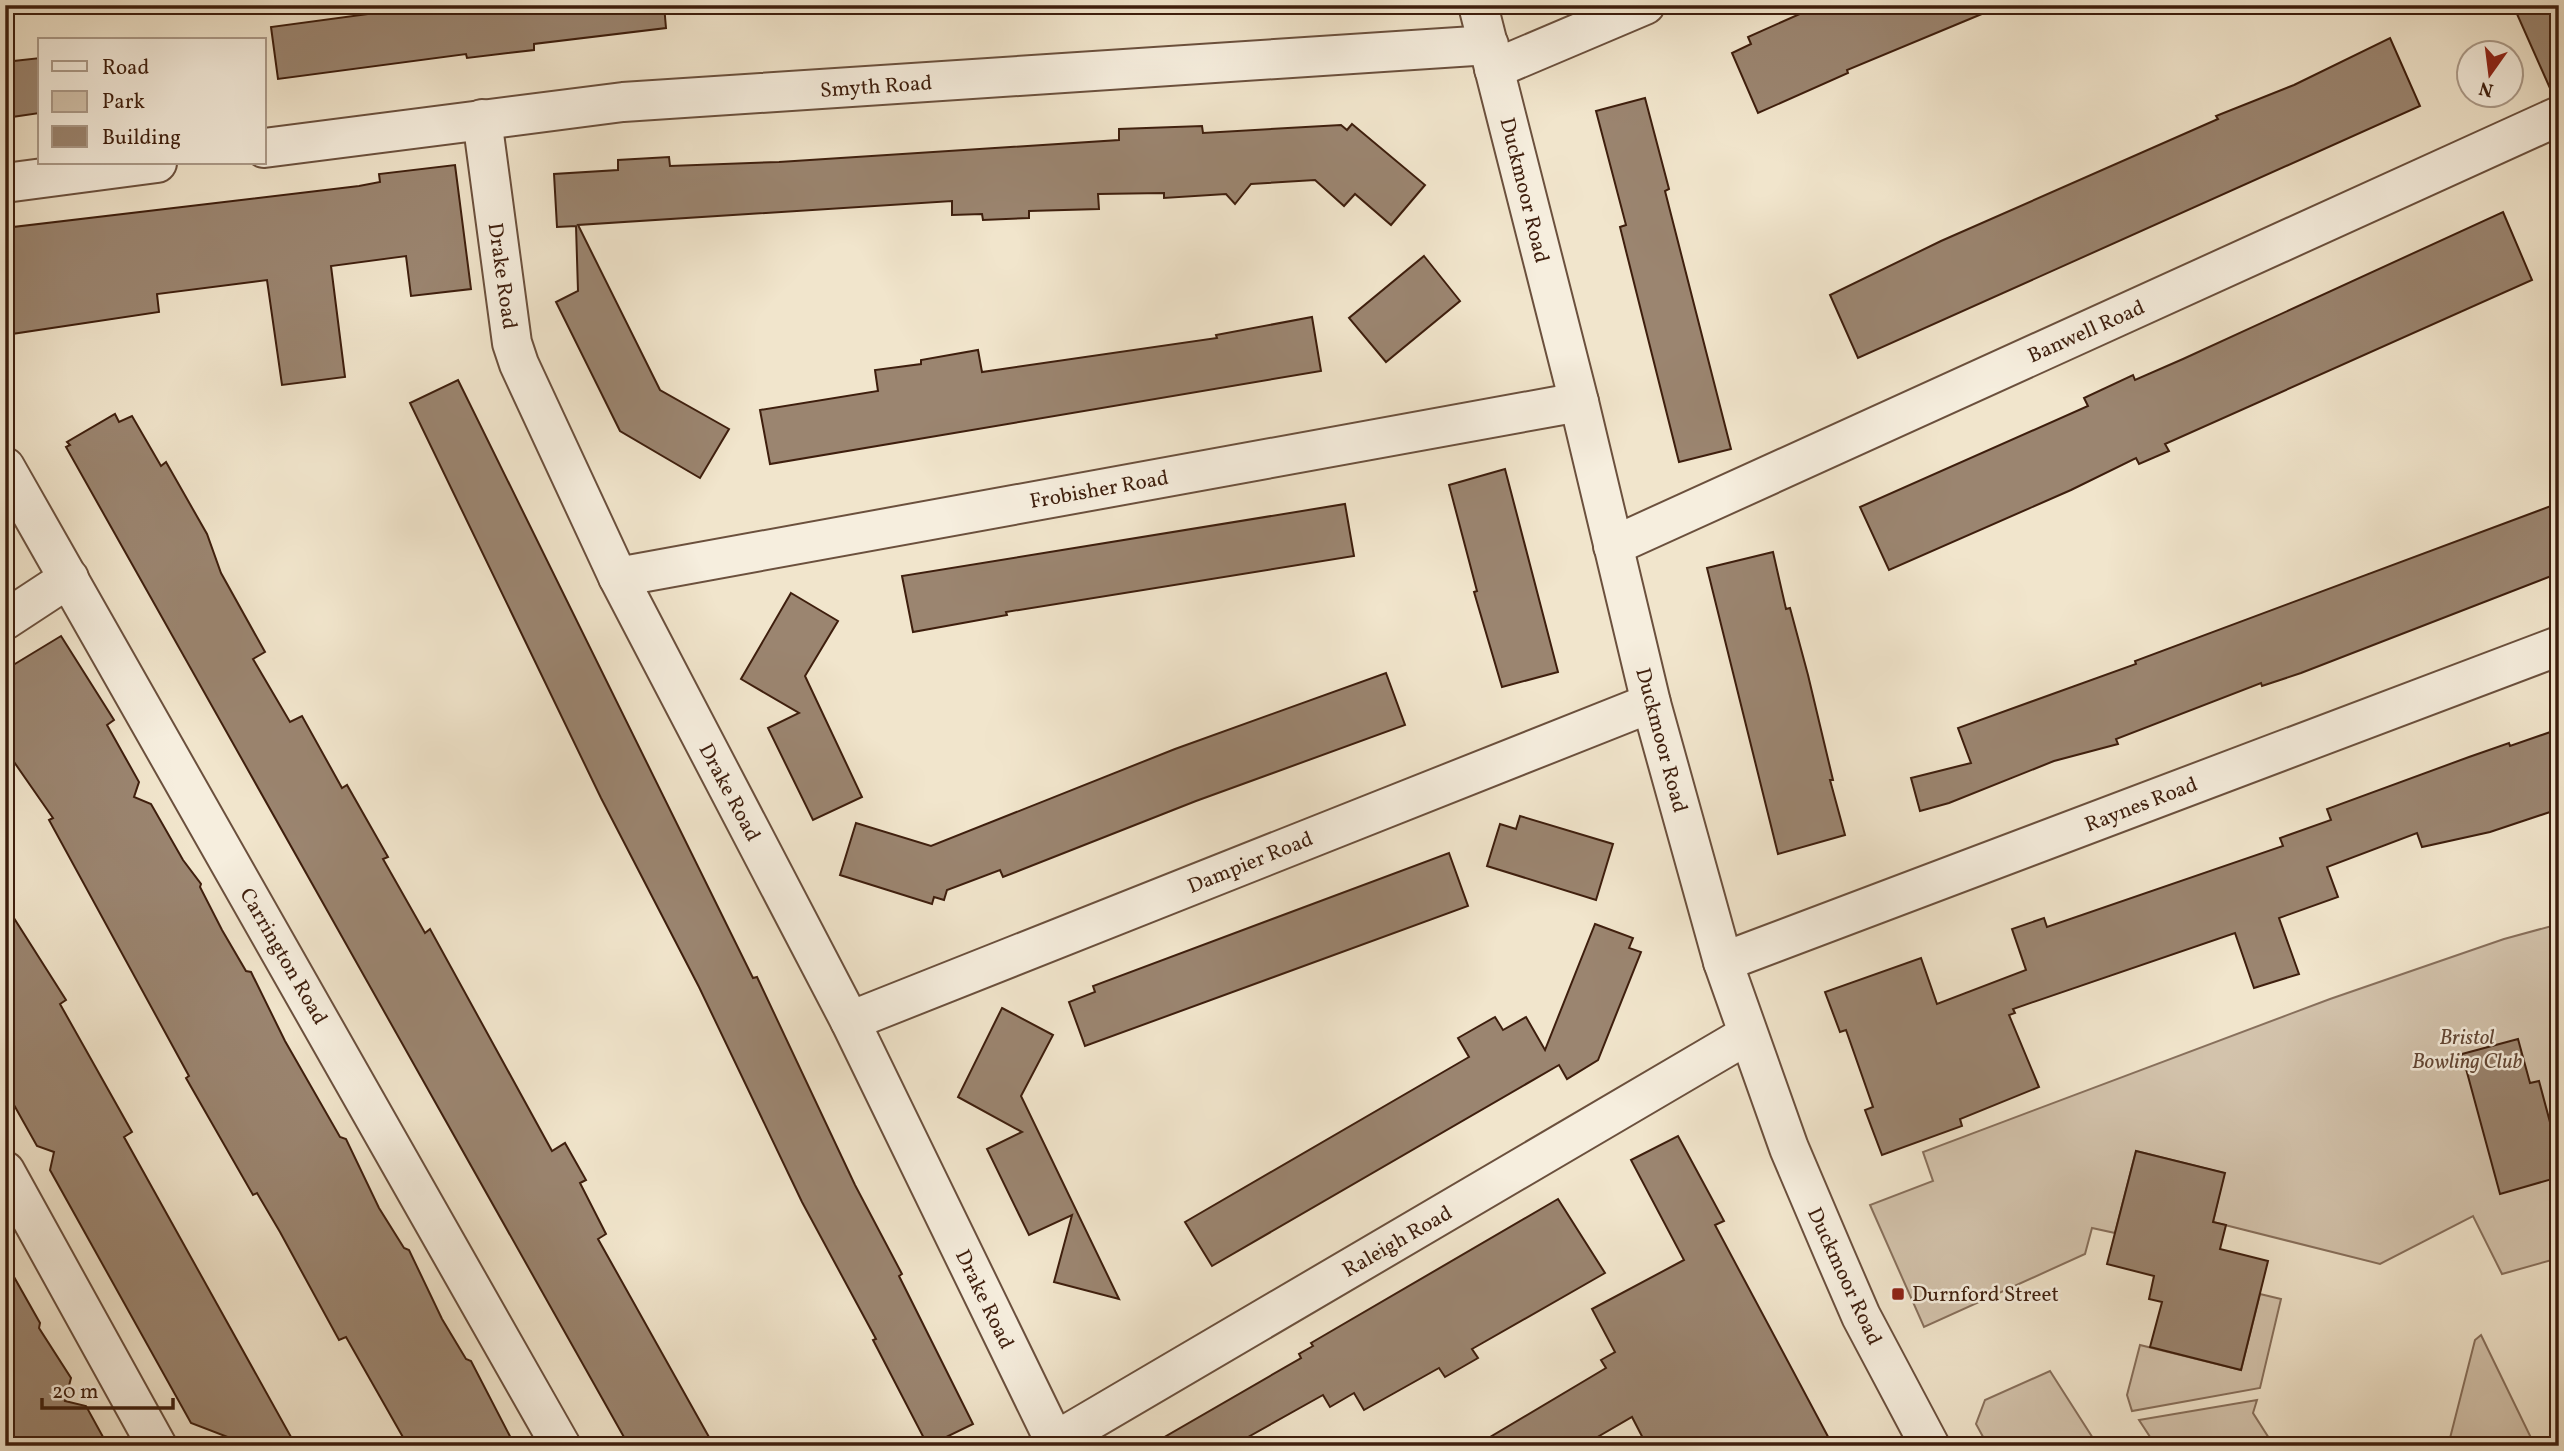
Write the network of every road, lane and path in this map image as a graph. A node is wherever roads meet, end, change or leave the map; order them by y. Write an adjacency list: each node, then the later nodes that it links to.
1 (1478, 5): 3 (street, Duckmoor Road)
2 (1645, 5): 3 (street, Smyth Road)
3 (1492, 57): 5 (street, Smyth Road); 9 (street, Duckmoor Road)
4 (2559, 116): 11 (street, Banwell Road)
5 (482, 119): 6 (street, Smyth Road); 12 (street, Drake Road)
6 (266, 148)
7 (149, 164): 8 (street)
8 (5, 183)
9 (1579, 402): 11 (street, Duckmoor Road); 12 (street, Frobisher Road)
10 (5, 467): 13 (street, Carrington Road)
11 (1613, 546): 16 (street, Duckmoor Road)
12 (618, 577): 18 (street, Drake Road)
13 (69, 578): 14 (street); 23 (street, Carrington Road)
14 (5, 620)
15 (2559, 646): 17 (street, Raynes Road)
16 (1651, 703): 17 (street, Duckmoor Road); 18 (street, Dampier Road)
17 (1723, 962): 19 (street, Duckmoor Road)
18 (850, 1021): 21 (street, Drake Road)
19 (1747, 1035): 21 (street, Raleigh Road); 24 (street, Duckmoor Road)
20 (5, 1171): 22 (street)
21 (1053, 1444)
22 (157, 1446)
23 (561, 1446)
24 (1930, 1446)

